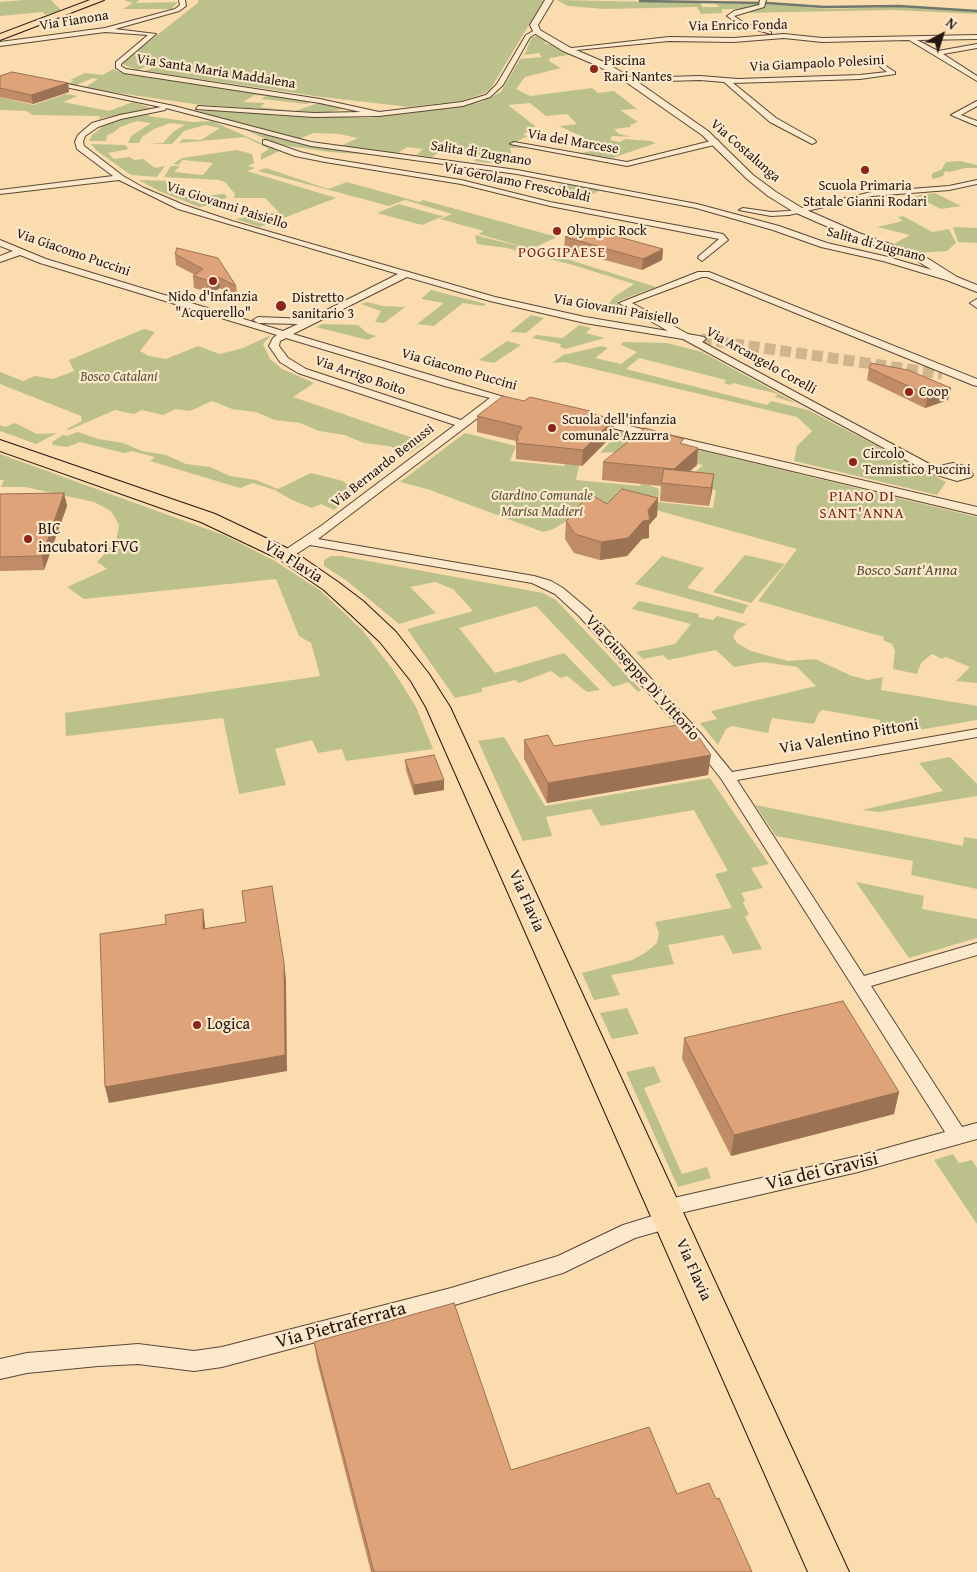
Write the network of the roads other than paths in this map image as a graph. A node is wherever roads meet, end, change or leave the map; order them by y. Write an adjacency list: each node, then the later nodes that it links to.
1 (99, 0): 7 (main road)
2 (182, 0): 5 (street, Via Fianona)
3 (549, 0): 6 (street)
4 (763, 0): 8 (street)
5 (105, 30): 11 (street, Via Fianona); 20 (street, Via Santa Maria Maddalena)
6 (537, 31): 13 (street, Via Costalunga); 25 (street, Via Santa Maria Maddalena)
7 (0, 36)
8 (776, 36): 10 (street, Via Enrico Fonda); 13 (street, Via Enrico Fonda)
9 (977, 37): 10 (street, Via Enrico Fonda)
10 (910, 39): 14 (street, Via Enrico Fonda)
11 (0, 44)
12 (977, 46): 14 (street)
13 (566, 49): 17 (street, Via Costalunga)
14 (938, 53): 16 (street, Via Enrico Fonda)
15 (880, 64): 18 (street, Via Giampaolo Polesini)
16 (977, 78)
17 (629, 80): 18 (street, Via Giampaolo Polesini); 30 (street, Via Costalunga)
18 (726, 80): 31 (street, Via Giampaolo Polesini)
19 (44, 81): 24 (street, Salita di Zugnano)
20 (320, 101): 22 (street, Via Santa Maria Maddalena); 23 (street, Via Santa Maria Maddalena)
21 (977, 103): 29 (street)
22 (340, 104): 26 (street, Via Santa Maria Maddalena); 27 (street)
23 (373, 107): 25 (street, Via Santa Maria Maddalena); 26 (street)
24 (174, 108): 27 (street, Via Giovanni Paisiello); 28 (street, Salita di Zugnano); 35 (street, Via Giovanni Paisiello)
25 (437, 108): 26 (street, Via Santa Maria Maddalena)
26 (379, 114): 27 (street, Via Giovanni Paisiello)
27 (335, 115)
28 (219, 120): 33 (street, Via Gerolamo Frescobaldi); 34 (street, Salita di Zugnano)
29 (977, 124)
30 (715, 142): 32 (street, Via del Marcese); 39 (street, Via Costalunga)
31 (812, 142)
32 (514, 144)
33 (274, 146): 34 (street, Via Gerolamo Frescobaldi); 42 (street, Via Gerolamo Frescobaldi)
34 (422, 158): 38 (street, Salita di Zugnano)
35 (120, 178): 37 (street); 44 (street, Via Giovanni Paisiello)
36 (977, 182): 39 (street)
37 (0, 192)
38 (696, 206): 39 (street); 45 (street, Salita di Zugnano)
39 (798, 210): 45 (street, Via Costalunga)
40 (0, 244): 41 (street, Via Giacomo Puccini)
41 (19, 252): 43 (street); 47 (street, Via Giacomo Puccini)
42 (702, 258)
43 (0, 259)
44 (404, 275): 48 (street); 50 (street, Via Giovanni Paisiello)
45 (953, 279): 46 (street, Via Costalunga)
46 (977, 289)
47 (236, 319): 48 (street); 49 (street, Via Giacomo Puccini)
48 (310, 322): 49 (street)
49 (285, 334): 56 (street, Via Giacomo Puccini); 59 (street, Via Arrigo Boito)
50 (685, 336): 51 (street, Via Giovanni Paisiello); 53 (street, Via Arcangelo Corelli); 61 (street, Via Arcangelo Corelli)
51 (699, 338)
52 (940, 373): 53 (street)
53 (956, 375): 54 (street); 55 (street)
54 (977, 377)
55 (977, 383)
56 (497, 398): 57 (street, Via Giacomo Puccini); 59 (street, Via Bernardo Benussi)
57 (532, 406)
58 (579, 417): 62 (street)
59 (462, 424): 63 (street, Via Bernardo Benussi)
60 (0, 445): 64 (main road, Via Flavia)
61 (934, 471)
62 (977, 512)
63 (310, 541): 64 (street, Via Bernardo Benussi); 66 (street, Via Giuseppe Di Vittorio)
64 (286, 555): 71 (main road, Via Flavia)
65 (977, 733): 66 (street, Via Valentino Pittoni)
66 (728, 778): 68 (street, Via Giuseppe Di Vittorio)
67 (977, 949): 68 (street)
68 (860, 983): 70 (street, Via Giuseppe Di Vittorio)
69 (977, 1131): 70 (street, Via dei Gravisi)
70 (958, 1137): 71 (street, Via dei Gravisi)
71 (667, 1214): 72 (street, Via Pietraferrata); 73 (main road, Via Flavia)
72 (0, 1369)
73 (829, 1572)

